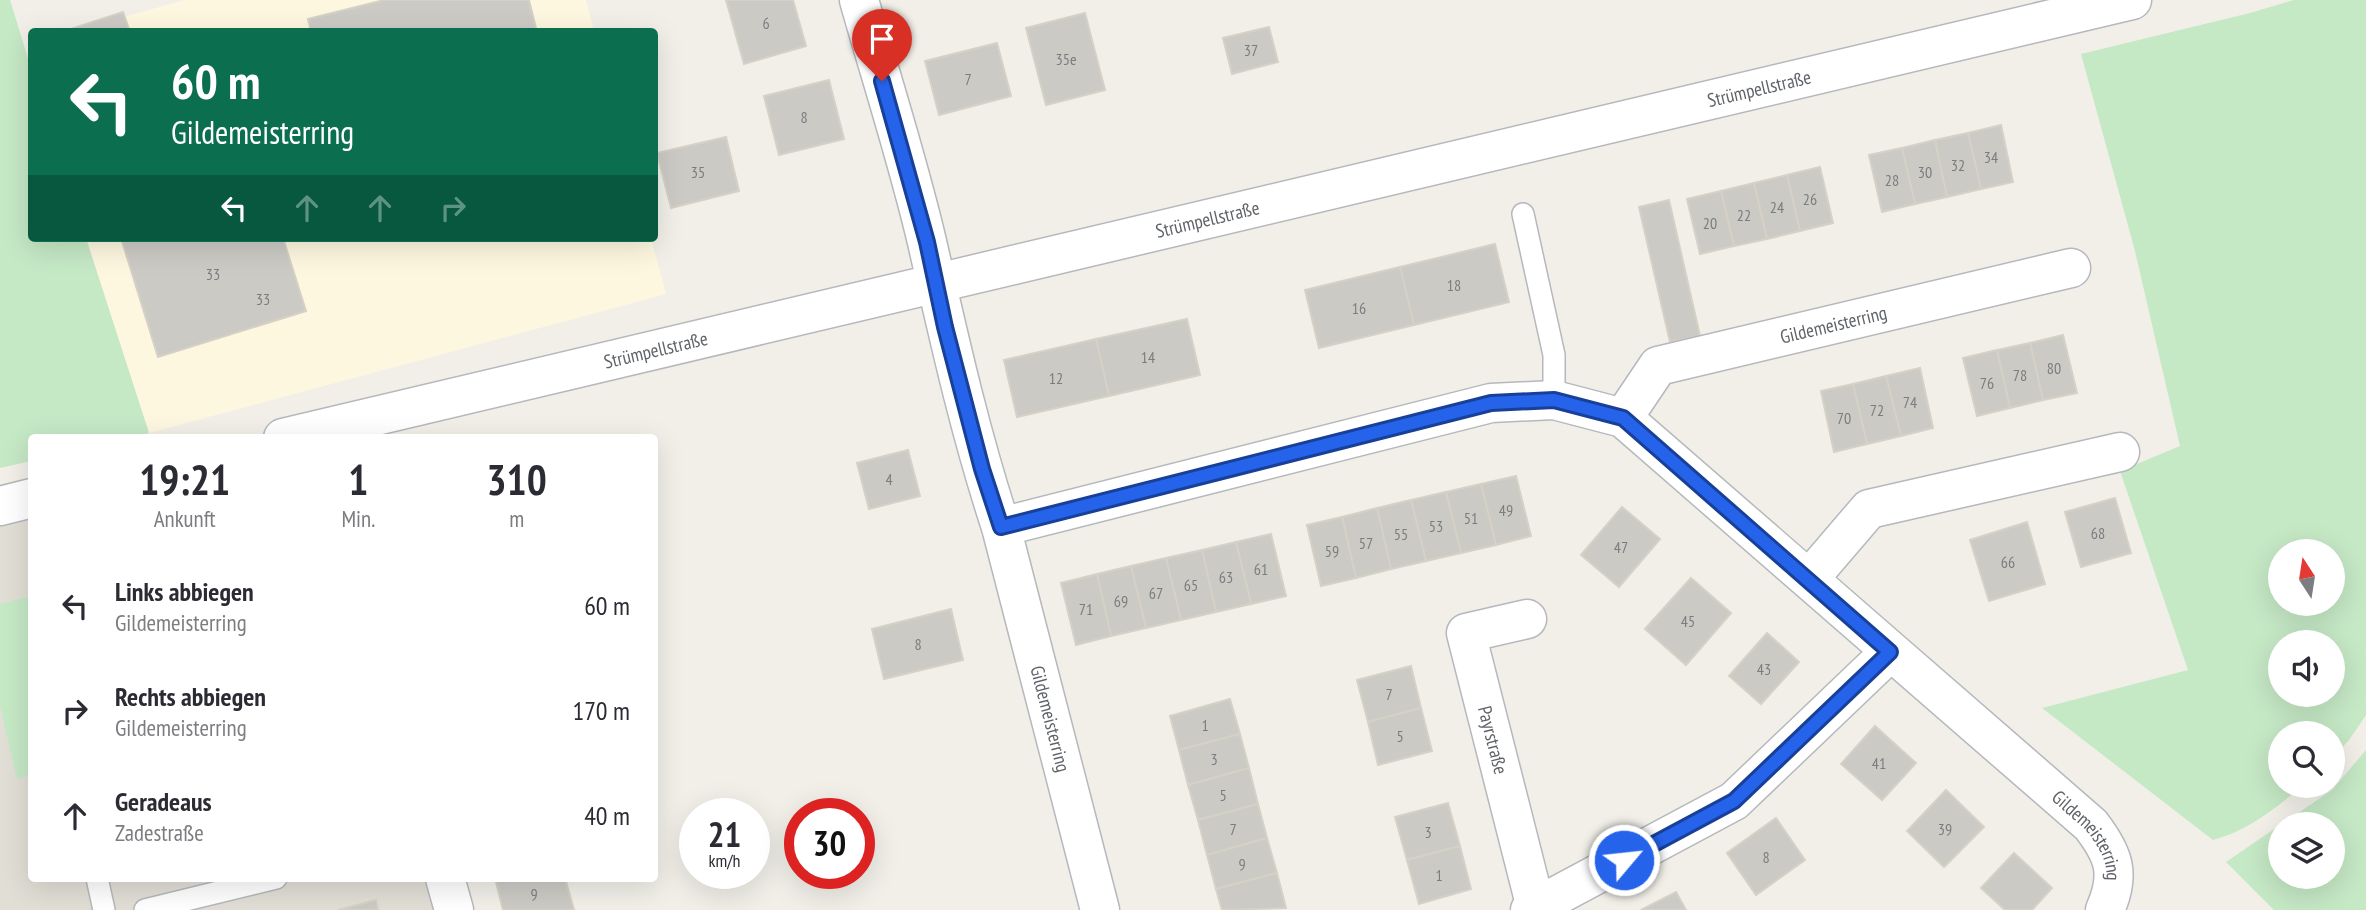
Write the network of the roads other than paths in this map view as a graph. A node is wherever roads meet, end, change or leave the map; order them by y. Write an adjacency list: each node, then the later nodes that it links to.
1 (859, 0): 5 (street, Gildemeisterring)
2 (2132, 0): 5 (street, Strümpellstraße)
3 (1523, 214): 6 (lane)
4 (2071, 268): 7 (street, Gildemeisterring)
5 (934, 283): 8 (street, Strümpellstraße); 12 (street, Gildemeisterring)
6 (1554, 400): 7 (street, Gildemeisterring); 12 (street, Gildemeisterring)
7 (1623, 418): 13 (street, Gildemeisterring)
8 (330, 432)
9 (2120, 452): 13 (street)
10 (28, 499): 11 (street)
11 (0, 506)
12 (1001, 527): 23 (street, Gildemeisterring)
13 (1809, 579): 15 (street, Gildemeisterring)
14 (1527, 619): 19 (street, Payrstraße)
15 (1890, 652): 19 (street, Payrstraße); 24 (street, Gildemeisterring)
16 (98, 882): 20 (lane)
17 (260, 882): 21 (lane)
18 (446, 882): 22 (street)
19 (1533, 909)
20 (104, 910)
21 (145, 910)
22 (454, 910)
23 (1100, 910)
24 (2105, 910)

